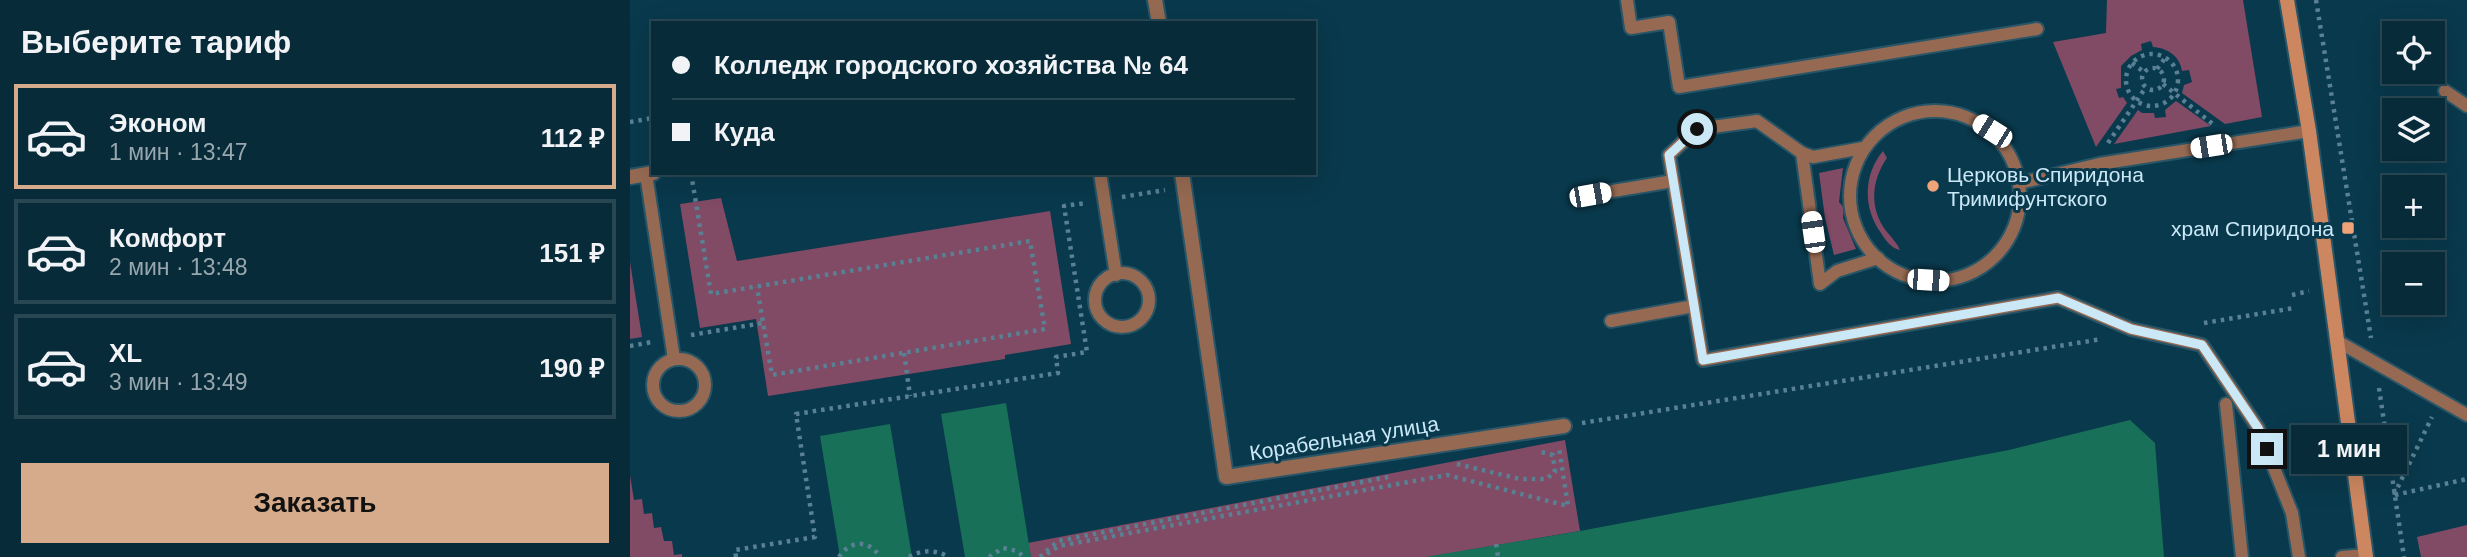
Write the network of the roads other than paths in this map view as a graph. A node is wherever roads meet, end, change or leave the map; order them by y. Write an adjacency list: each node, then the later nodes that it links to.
1 (1155, 0): 4 (street)
2 (1626, 0): 5 (lane)
3 (2287, 0): 8 (street)
4 (1158, 21)
5 (2038, 29)
6 (2445, 91): 7 (lane)
7 (2467, 106)
8 (2309, 131): 16 (lane); 22 (street)
9 (1863, 148): 10 (lane); 16 (lane); 18 (lane)
10 (1802, 153): 15 (lane); 18 (lane)
11 (649, 174): 13 (street); 23 (lane)
12 (1100, 175): 19 (lane)
13 (630, 177)
14 (1183, 180): 26 (street, Корабельная улица)
15 (1673, 181): 17 (lane); 20 (lane)
16 (2020, 183): 18 (lane)
17 (1590, 195)
18 (1878, 258)
19 (1116, 275): 19 (lane)
20 (1694, 306): 21 (lane); 29 (lane)
21 (1611, 321)
22 (2337, 341): 25 (lane); 27 (street)
23 (674, 359): 23 (lane)
24 (2226, 404): 28 (lane)
25 (2467, 415)
26 (1560, 427)
27 (2366, 556): 30 (lane)
28 (2242, 557)
29 (2299, 557)
30 (2342, 557)

